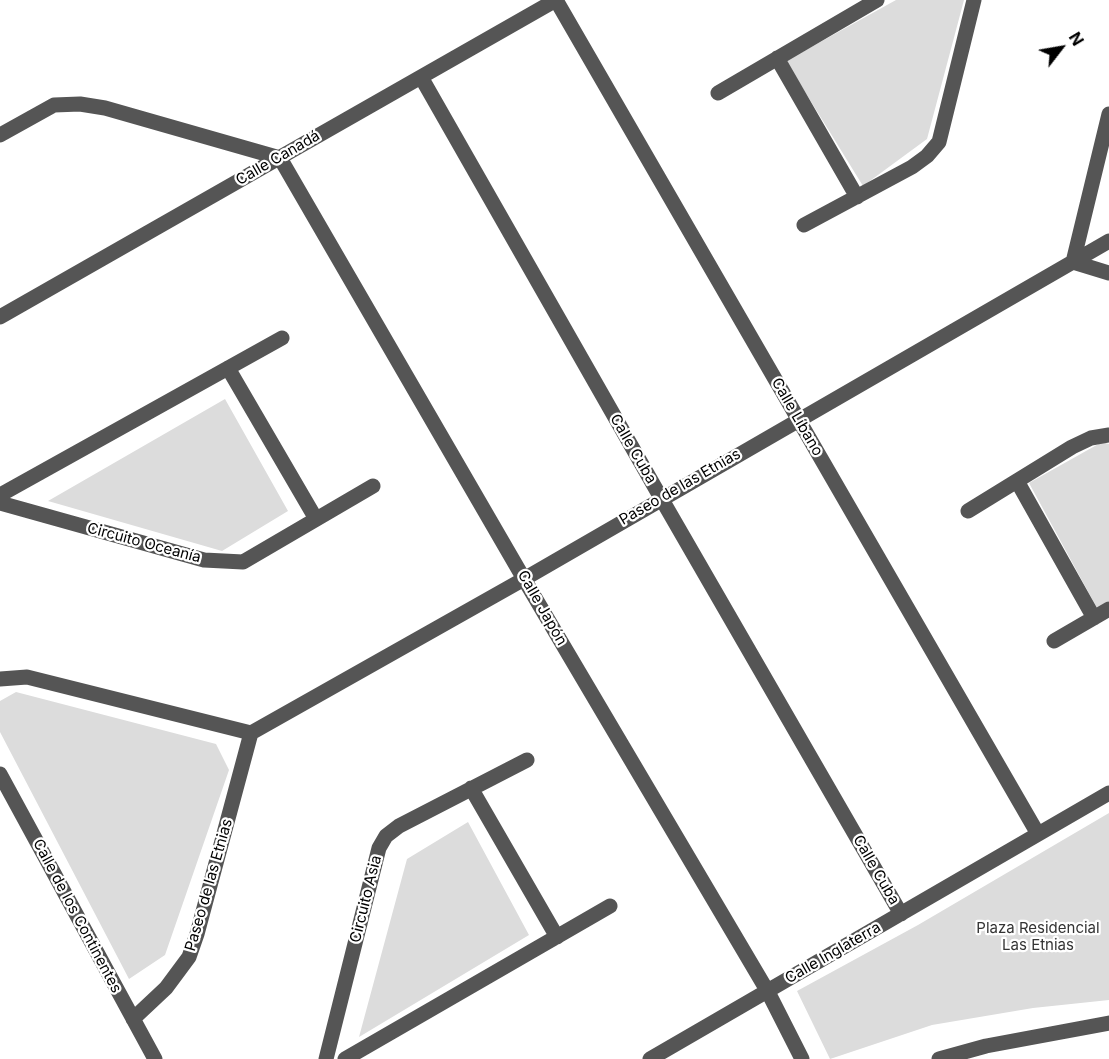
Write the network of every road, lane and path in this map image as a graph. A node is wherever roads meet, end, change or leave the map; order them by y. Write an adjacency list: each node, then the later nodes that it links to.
1 (556, 0): 5 (street, Calle Canadá); 18 (street, Calle Líbano)
2 (877, 0): 4 (street)
3 (974, 0): 10 (street)
4 (777, 58): 6 (street); 10 (street)
5 (422, 77): 9 (street, Calle Canadá); 23 (street, Calle Cuba)
6 (718, 93)
7 (1109, 114): 13 (street)
8 (0, 135): 9 (street)
9 (279, 158): 15 (street, Calle Canadá); 27 (street, Calle Japón)
10 (857, 197): 11 (street)
11 (804, 225)
12 (1109, 241): 13 (street, Paseo de las Etnias)
13 (1073, 262): 14 (street); 18 (street, Paseo de las Etnias)
14 (1109, 273)
15 (0, 317)
16 (282, 338): 17 (street)
17 (228, 368): 22 (street); 26 (street)
18 (799, 419): 23 (street, Paseo de las Etnias); 37 (street, Calle Líbano)
19 (1109, 435): 20 (street)
20 (1017, 481): 25 (street); 29 (street)
21 (373, 486): 26 (street, Circuito Oceanía)
22 (0, 495)
23 (661, 498): 27 (street, Paseo de las Etnias); 39 (street, Calle Cuba)
24 (0, 503): 26 (street, Circuito Oceanía)
25 (968, 511)
26 (316, 519)
27 (524, 579): 32 (street, Paseo de las Etnias); 41 (street, Calle Japón)
28 (1109, 609): 29 (street)
29 (1094, 618): 30 (street)
30 (1054, 641)
31 (0, 679): 32 (street)
32 (251, 733): 42 (street, Paseo de las Etnias)
33 (527, 760): 35 (street, Circuito Asia)
34 (0, 774): 42 (street, Calle de los Continentes)
35 (471, 788): 40 (street); 47 (street, Circuito Asia)
36 (1109, 793): 37 (street, Calle Inglaterra)
37 (1038, 834): 39 (street, Calle Inglaterra)
38 (610, 906): 40 (street)
39 (901, 914): 41 (street, Calle Inglaterra)
40 (557, 937): 48 (street)
41 (768, 992): 49 (street, Calle Inglaterra); 50 (street, Calle Japón)
42 (133, 1018): 46 (street, Calle de los Continentes)
43 (1109, 1023): 44 (street)
44 (989, 1052): 45 (street)
45 (942, 1058)
46 (155, 1059)
47 (326, 1059)
48 (345, 1059)
49 (650, 1059)
50 (802, 1059)

